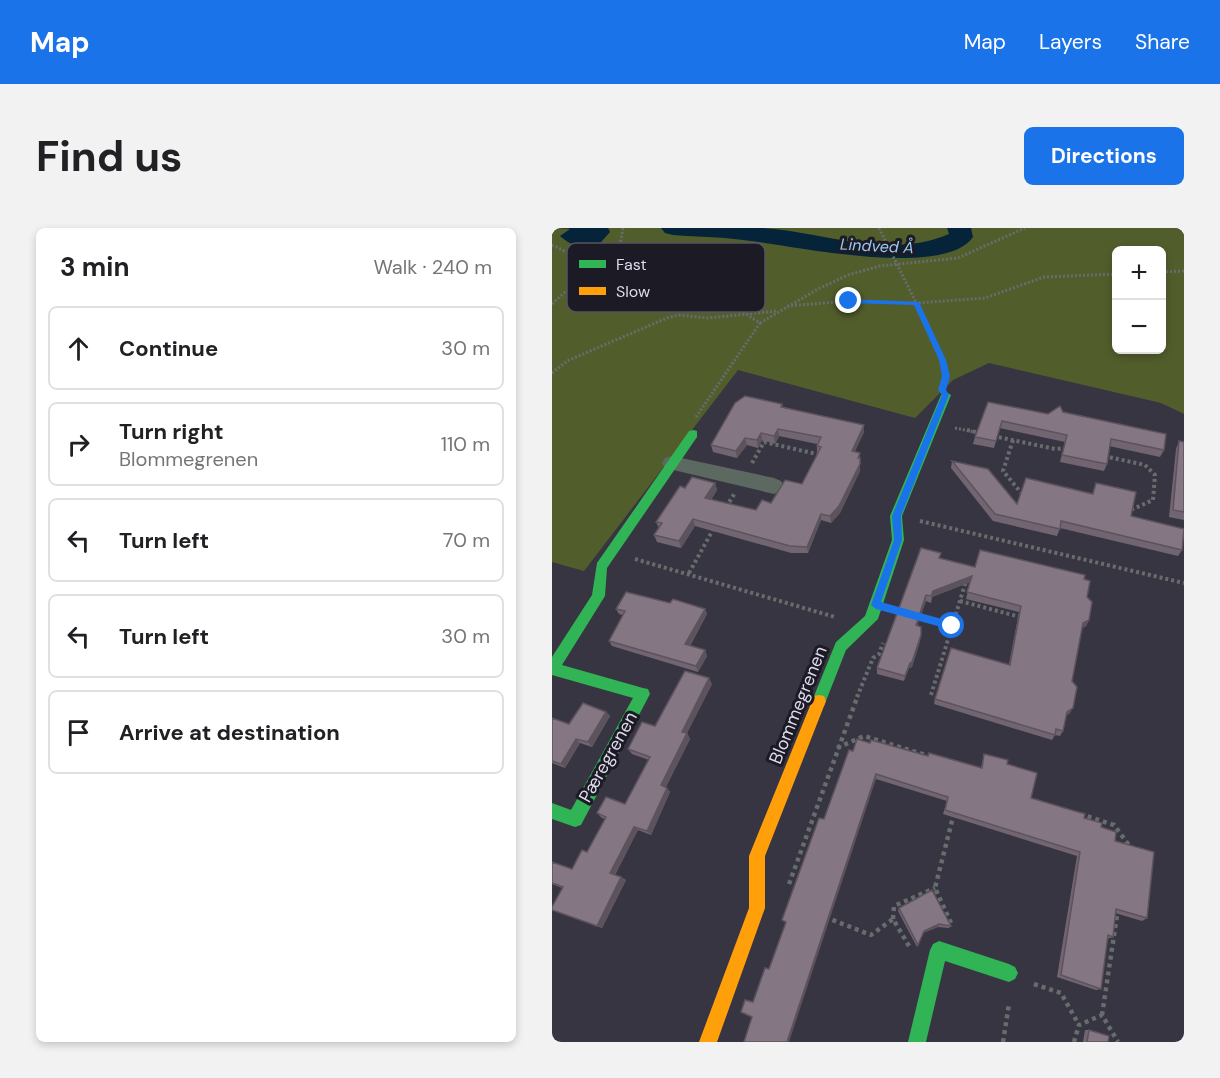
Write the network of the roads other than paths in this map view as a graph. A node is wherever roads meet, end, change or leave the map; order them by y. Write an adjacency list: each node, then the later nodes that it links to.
1 (946, 395): 8 (street, Blommegrenen)
2 (693, 434): 3 (street, Pæregrenen)
3 (672, 463): 4 (street); 5 (street, Pæregrenen)
4 (774, 486)
5 (552, 668): 6 (street, Pæregrenen)
6 (552, 812)
7 (1009, 973): 9 (street)
8 (708, 1042)
9 (917, 1042)

